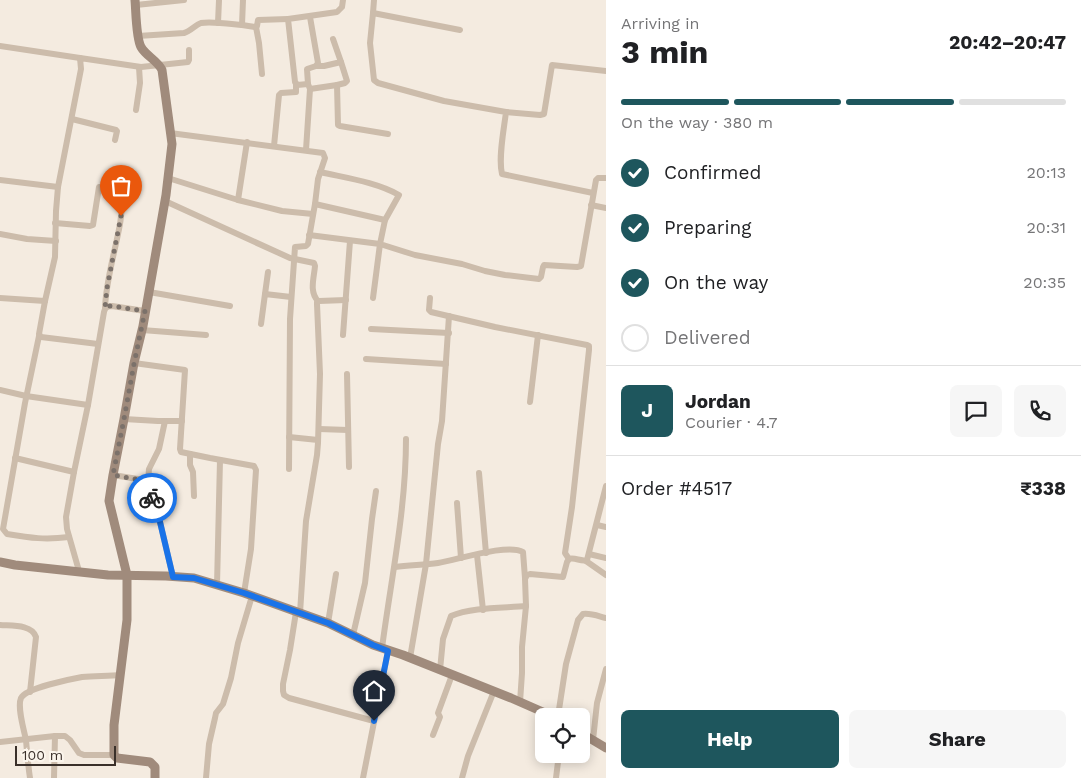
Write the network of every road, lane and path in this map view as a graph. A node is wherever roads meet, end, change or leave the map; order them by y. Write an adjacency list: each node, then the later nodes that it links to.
1 (184, 0): 6 (street)
2 (219, 0): 10 (street)
3 (243, 0): 11 (street)
4 (343, 0): 8 (street)
5 (374, 0): 7 (street)
6 (136, 2): 14 (street)
7 (373, 13): 13 (street); 29 (street)
8 (310, 16): 9 (street); 21 (street)
9 (288, 19): 12 (street); 25 (street)
10 (218, 23): 11 (street); 14 (street)
11 (242, 25): 12 (street)
12 (256, 27): 24 (street)
13 (460, 30)
14 (138, 36): 20 (street)
15 (333, 39): 19 (street)
16 (0, 46): 18 (street)
17 (189, 50): 20 (street)
18 (80, 58): 22 (street); 30 (street)
19 (341, 62): 21 (street); 26 (street)
20 (158, 65): 22 (street); 31 (street)
21 (317, 66): 27 (street)
22 (140, 67): 28 (street)
23 (606, 71): 29 (street)
24 (262, 74)
25 (296, 84): 27 (street); 35 (street)
26 (337, 85): 27 (street); 32 (street)
27 (309, 87): 36 (street)
28 (136, 110)
29 (506, 112): 44 (street)
30 (72, 119): 33 (street); 41 (street)
31 (170, 133): 34 (street); 38 (street)
32 (388, 134)
33 (115, 140)
34 (248, 142): 35 (street); 45 (street)
35 (274, 146): 36 (street)
36 (306, 150): 37 (street)
37 (320, 172): 47 (street); 51 (street)
38 (168, 178): 45 (street); 46 (street)
39 (606, 178): 44 (street)
40 (0, 180): 41 (street)
41 (58, 187): 52 (street)
42 (98, 187): 52 (street)
43 (126, 190): 70 (street)
44 (593, 193): 48 (street)
45 (238, 200): 50 (street)
46 (165, 201): 58 (street); 60 (street)
47 (315, 204): 50 (street); 51 (street)
48 (591, 205): 49 (street); 57 (street)
49 (606, 208)
50 (313, 214): 54 (street)
51 (385, 220): 57 (street)
52 (55, 223): 56 (street)
53 (0, 234): 56 (street)
54 (309, 235): 55 (street); 58 (street)
55 (350, 240): 57 (street); 66 (street)
56 (56, 241): 67 (street)
57 (380, 244): 64 (street)
58 (294, 259): 62 (street); 68 (street)
59 (268, 272): 61 (street)
60 (149, 292): 69 (street); 71 (street)
61 (265, 294): 62 (street); 73 (street)
62 (292, 297): 95 (street)
63 (0, 298): 67 (street)
64 (373, 298)
65 (430, 298): 72 (street)
66 (346, 300): 68 (street); 78 (street)
67 (45, 301): 80 (street)
68 (318, 301): 93 (street)
69 (230, 306)
70 (105, 308): 71 (street); 81 (street)
71 (145, 311): 75 (street)
72 (449, 316): 76 (street); 79 (street)
73 (261, 324)
74 (371, 329): 76 (street)
75 (142, 330): 77 (street); 83 (street)
76 (449, 333): 84 (street)
77 (206, 335)
78 (343, 335)
79 (538, 335): 88 (street); 119 (street)
80 (39, 336): 81 (street); 87 (street)
81 (98, 344): 89 (street)
82 (366, 359): 84 (street)
83 (134, 364): 90 (street); 92 (street)
84 (446, 364): 121 (street)
85 (347, 374): 94 (street)
86 (0, 390): 87 (street)
87 (26, 396): 89 (street); 99 (street)
88 (530, 402)
89 (88, 405): 103 (street)
90 (124, 419): 91 (street); 105 (street)
91 (165, 421): 92 (street); 106 (street)
92 (182, 421): 98 (street)
93 (319, 429): 94 (street); 97 (street)
94 (348, 430): 101 (street)
95 (289, 437): 97 (street); 102 (street)
96 (406, 439): 122 (street)
97 (318, 440): 133 (street)
98 (190, 454): 100 (street); 109 (street)
99 (15, 458): 103 (street); 113 (street)
100 (220, 460): 129 (street); 130 (street)
101 (349, 467)
102 (289, 469)
103 (74, 472): 113 (street)
104 (478, 473): 114 (street)
105 (113, 475): 106 (street); 125 (street)
106 (148, 482): 127 (street)
107 (606, 486): 111 (street)
108 (376, 491): 137 (street)
109 (194, 496)
110 (458, 503): 116 (street)
111 (597, 525): 112 (street); 117 (street)
112 (606, 527)
113 (70, 537): 123 (street)
114 (486, 553): 115 (street); 128 (street)
115 (477, 554): 116 (street); 132 (street)
116 (461, 558): 121 (street)
117 (588, 558): 118 (street); 119 (street); 126 (street)
118 (606, 558)
119 (569, 559): 128 (street)
120 (0, 562): 123 (street)
121 (426, 564): 122 (street); 139 (street)
122 (395, 567): 138 (street)
123 (79, 572): 125 (street)
124 (336, 574): 135 (street)
125 (128, 575): 127 (street); 142 (street)
126 (606, 575)
127 (169, 576): 129 (street)
128 (525, 578): 131 (street)
129 (217, 585): 130 (street)
130 (248, 595): 133 (street); 162 (street)
131 (526, 606): 132 (street); 146 (street)
132 (483, 610): 141 (street)
133 (298, 613): 135 (street); 149 (street)
134 (606, 618): 147 (street)
135 (328, 623): 137 (street)
136 (0, 625): 145 (street)
137 (353, 635): 138 (street)
138 (385, 650): 139 (street); 149 (street)
139 (410, 658): 141 (street)
140 (606, 669): 154 (street)
141 (440, 670): 143 (street)
142 (121, 675): 145 (street); 157 (street)
143 (452, 675): 144 (street); 151 (street)
144 (494, 691): 146 (street); 164 (street)
145 (30, 692): 153 (street)
146 (520, 702): 148 (street)
147 (559, 708)
148 (535, 709)
149 (374, 721): 163 (street)
150 (55, 736): 153 (street); 157 (street); 160 (street)
151 (433, 736)
152 (590, 738): 154 (street)
153 (26, 740): 155 (street); 159 (street)
154 (593, 740): 156 (street)
155 (0, 742)
156 (606, 748)
157 (114, 755): 161 (street)
158 (558, 763): 165 (street)
159 (30, 778)
160 (54, 778)
161 (155, 778)
162 (206, 778)
163 (363, 778)
164 (462, 778)
165 (556, 778)

